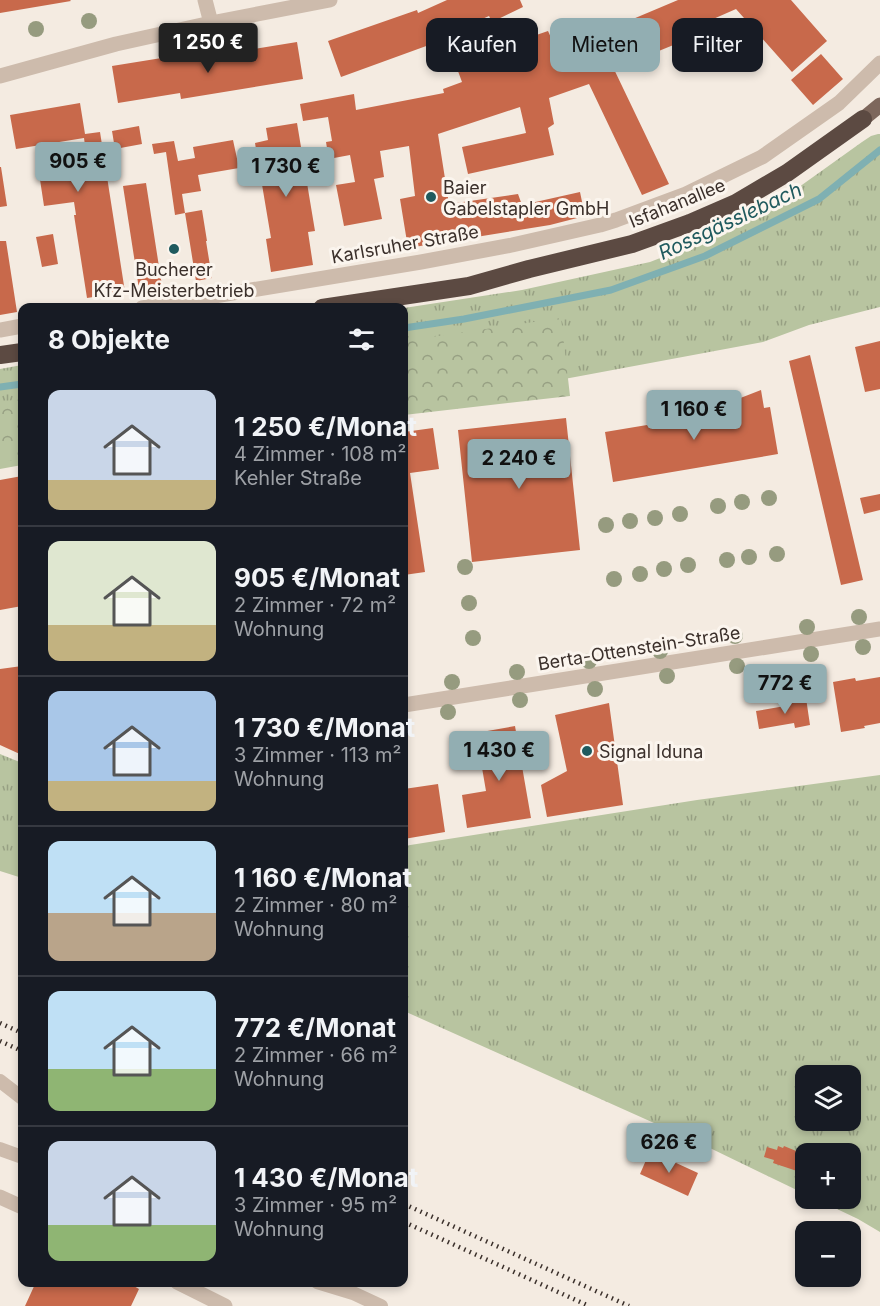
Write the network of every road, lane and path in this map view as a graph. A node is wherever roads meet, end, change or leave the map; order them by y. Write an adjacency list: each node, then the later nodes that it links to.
1 (205, 0): 3 (street)
2 (330, 0): 3 (street)
3 (211, 23): 5 (street)
4 (880, 63): 8 (street, Karlsruher Straße)
5 (0, 76)
6 (880, 105): 7 (main road, Isfahanallee)
7 (871, 119): 9 (highway, Isfahanallee)
8 (172, 303)
9 (356, 303)
10 (18, 327): 11 (street)
11 (0, 330)
12 (18, 353): 13 (highway)
13 (0, 355)
14 (880, 630): 15 (street, Berta-Ottenstein-Straße)
15 (408, 704)
16 (0, 1081): 17 (lane); 18 (lane)
17 (18, 1088)
18 (18, 1094)
19 (0, 1149): 20 (lane)
20 (18, 1156)
21 (0, 1197): 22 (street)
22 (18, 1205)
23 (187, 1287): 25 (street)
24 (333, 1287): 26 (lane)
25 (225, 1306)
26 (381, 1306)

